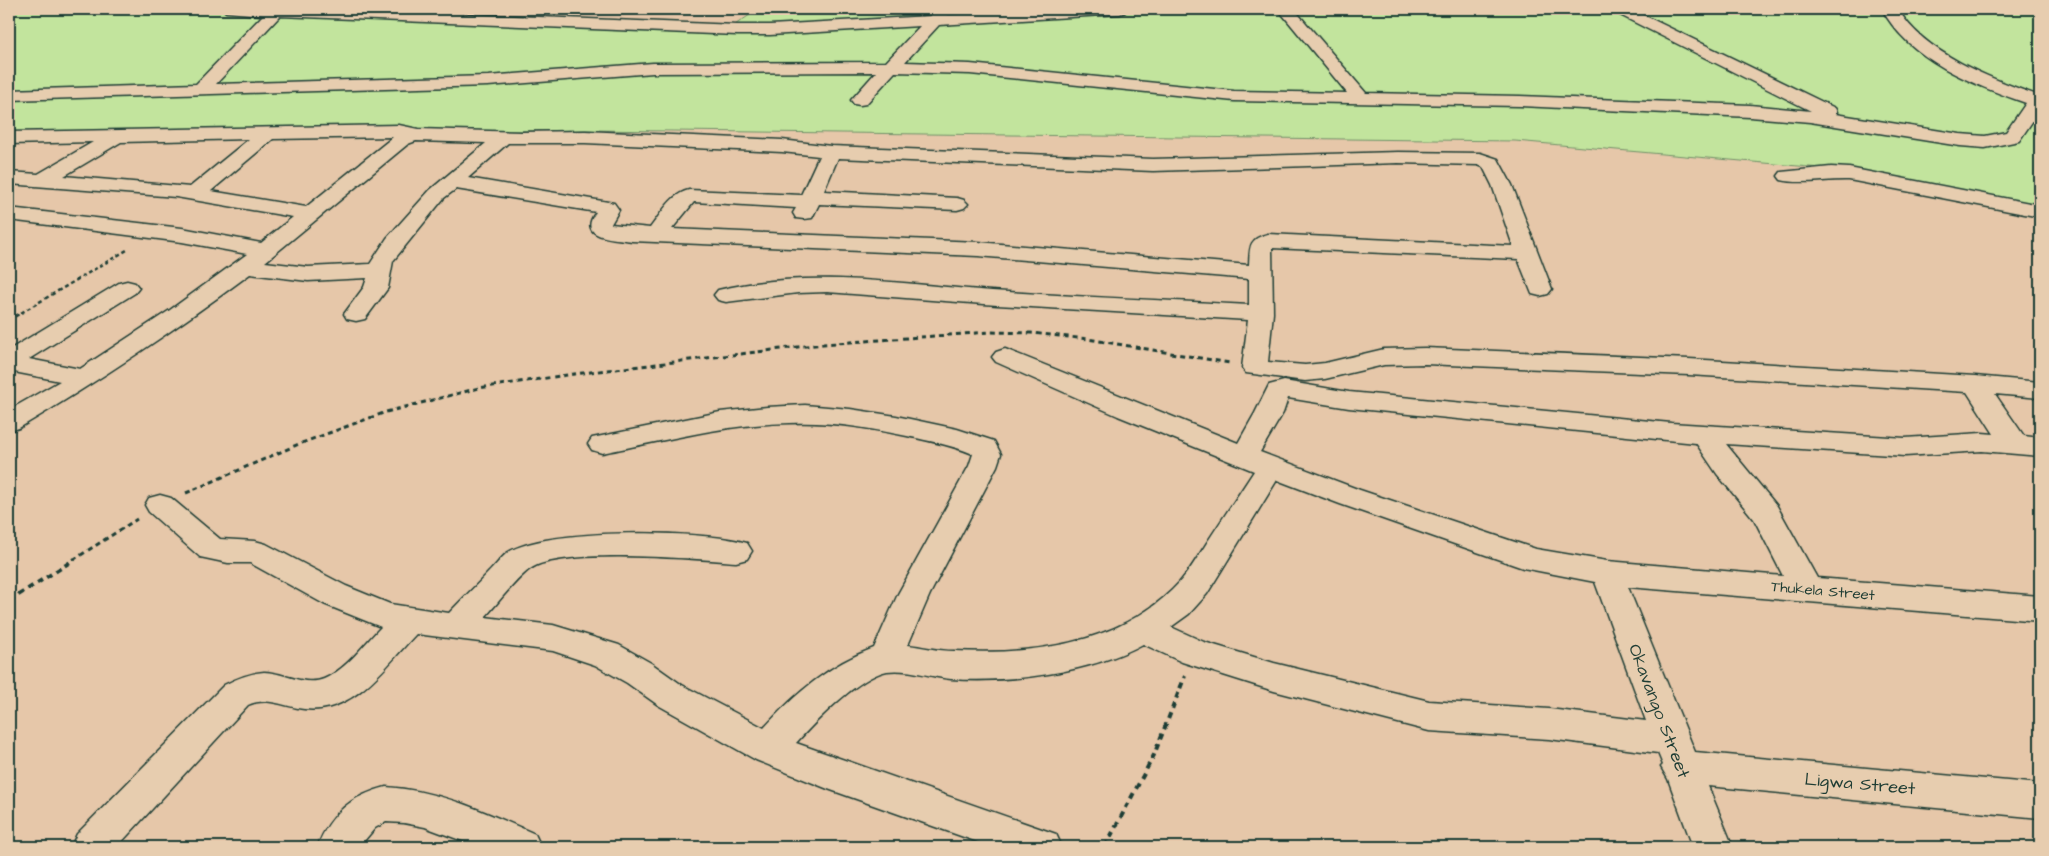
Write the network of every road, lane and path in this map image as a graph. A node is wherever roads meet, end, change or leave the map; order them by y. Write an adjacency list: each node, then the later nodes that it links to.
1 (231, 9): 6 (street)
2 (1120, 9): 7 (street)
3 (1286, 9): 11 (street)
4 (1619, 9): 14 (street)
5 (1890, 9): 13 (street)
6 (276, 11): 7 (street); 9 (street)
7 (939, 15): 8 (street)
8 (890, 66): 9 (street); 11 (street); 12 (street)
9 (202, 88): 10 (street)
10 (9, 95)
11 (1362, 99): 14 (street)
12 (860, 100)
13 (2038, 101): 14 (street)
14 (1847, 121)
15 (269, 133): 16 (street); 17 (street); 25 (street)
16 (414, 135): 19 (street); 30 (street)
17 (119, 136): 18 (street); 23 (street)
18 (9, 138)
19 (504, 138): 20 (street); 24 (street)
20 (831, 152): 26 (street); 37 (street)
21 (1788, 176): 28 (street)
22 (9, 178): 23 (street)
23 (43, 180): 25 (street)
24 (452, 182): 32 (street); 39 (street)
25 (194, 194): 30 (street)
26 (810, 200): 27 (street); 33 (street); 34 (street)
27 (958, 204)
28 (2040, 211)
29 (9, 214): 31 (street)
30 (311, 214): 35 (street)
31 (160, 231): 35 (street); 46 (path)
32 (624, 233): 33 (street); 36 (street)
33 (656, 235): 34 (street)
34 (789, 240): 40 (street)
35 (265, 252): 38 (street)
36 (613, 253)
37 (1527, 253): 40 (street); 42 (street)
38 (245, 267): 39 (street); 50 (street)
39 (379, 271): 45 (street)
40 (1260, 274): 44 (street)
41 (127, 288): 48 (street)
42 (1540, 289)
43 (726, 295): 44 (street)
44 (1261, 313): 49 (street)
45 (356, 314)
46 (9, 320)
47 (1005, 357): 57 (street, Thukela Street)
48 (9, 362): 50 (street)
49 (1256, 368): 51 (street); 58 (path)
50 (84, 378): 53 (street)
51 (1975, 384): 52 (street); 56 (street)
52 (2040, 390)
53 (9, 422)
54 (1704, 434): 56 (street); 57 (street); 61 (street)
55 (602, 444): 68 (street)
56 (2028, 445)
57 (1258, 462): 60 (street, Thukela Street); 66 (street)
58 (160, 505): 62 (path); 64 (street)
59 (736, 551): 65 (street)
60 (1606, 574): 61 (street, Thukela Street); 70 (street, Okavango Street)
61 (1807, 590): 63 (street, Thukela Street)
62 (9, 602)
63 (2040, 609)
64 (409, 620): 65 (street); 72 (street)
65 (456, 627): 69 (street)
66 (1143, 629): 67 (street, Ligwa Street); 68 (street)
67 (1194, 652): 70 (street, Ligwa Street); 76 (path)
68 (886, 658): 69 (street)
69 (769, 748): 75 (street)
70 (1675, 753): 71 (street, Ligwa Street); 77 (street, Okavango Street)
71 (2040, 801)
72 (91, 847)
73 (336, 847): 74 (street)
74 (521, 847)
75 (1042, 847)
76 (1105, 847)
77 (1712, 847)

